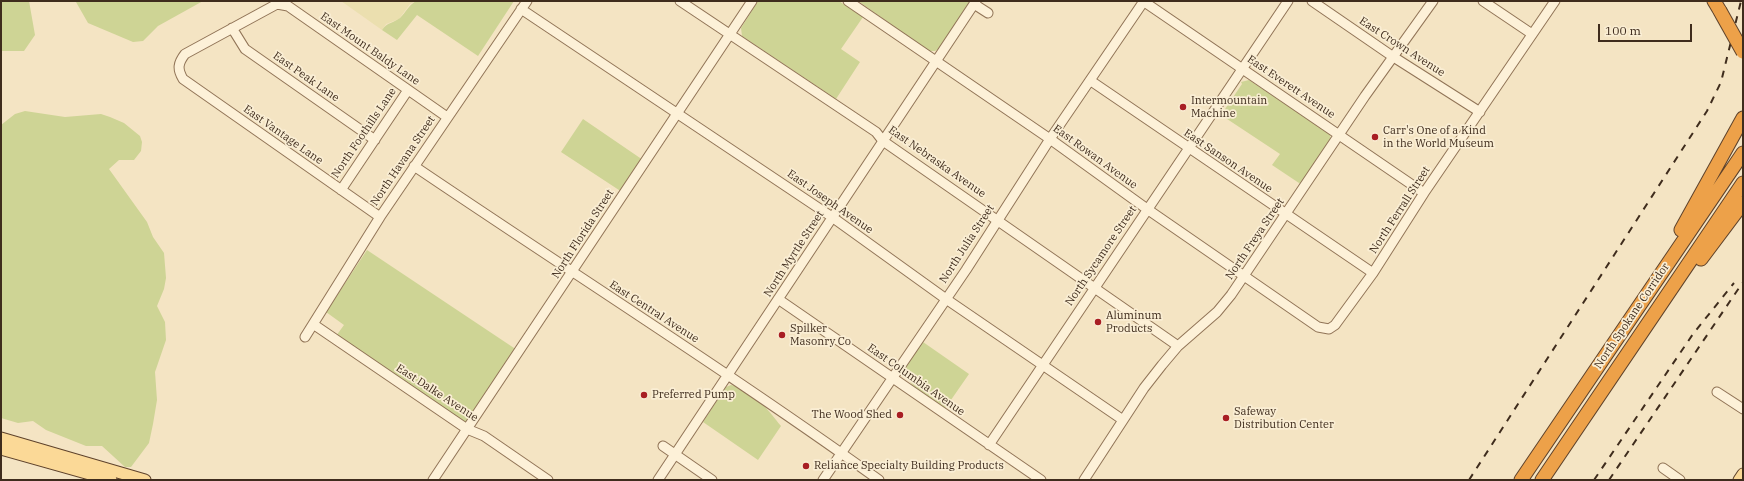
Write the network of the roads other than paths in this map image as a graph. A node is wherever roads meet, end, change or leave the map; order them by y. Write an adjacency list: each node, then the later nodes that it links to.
1 (527, 1): 13 (street, North Havana Street)
2 (680, 1): 16 (street, East Nebraska Avenue)
3 (752, 1): 16 (street, North Florida Street)
4 (848, 1): 20 (street, East Rowan Avenue)
5 (1144, 1): 21 (street, East Everett Avenue); 22 (street, North Julia Street)
6 (1288, 1): 21 (street, North Sycamore Street)
7 (1312, 1): 19 (street, East Crown Avenue)
8 (1433, 1): 19 (street, North Freya Street)
9 (1483, 1): 17 (street)
10 (1555, 1): 17 (street, North Ferrall Street)
11 (975, 3): 14 (street); 20 (street, North Myrtle Street)
12 (1717, 6): 18 (highway, bridge)
13 (521, 9): 25 (street, East Joseph Avenue); 26 (street, North Havana Street)
14 (988, 13)
15 (232, 28): 23 (street, East Mount Baldy Lane); 30 (street, East Peak Lane); 36 (street, East Vantage Lane)
16 (730, 34): 25 (street, North Florida Street); 31 (street, East Nebraska Avenue)
17 (1532, 34): 24 (street, North Ferrall Street)
18 (1743, 52)
19 (1392, 56): 24 (street, East Crown Avenue); 28 (street, North Freya Street)
20 (935, 62): 29 (street, East Rowan Avenue); 31 (street, North Myrtle Street)
21 (1242, 68): 28 (street, East Everett Avenue); 32 (street, North Sycamore Street)
22 (1091, 81): 29 (street, North Julia Street); 32 (street, East Sanson Avenue)
23 (408, 90): 26 (street, East Mount Baldy Lane); 30 (street, North Foothills Lane)
24 (1480, 112): 37 (street, North Ferrall Street)
25 (677, 113): 42 (street, East Joseph Avenue); 44 (street, North Florida Street)
26 (447, 117): 34 (street, North Havana Street)
27 (1743, 118): 50 (highway)
28 (1339, 134): 37 (street, East Everett Avenue); 40 (street, North Freya Street)
29 (1050, 139): 39 (street, East Rowan Avenue); 43 (street, North Julia Street)
30 (374, 140): 36 (street, North Foothills Lane)
31 (884, 141): 42 (street, North Myrtle Street); 43 (street, East Nebraska Avenue)
32 (1188, 148): 39 (street, North Sycamore Street); 40 (street, East Sanson Avenue)
33 (1743, 152): 50 (highway, North Spokane Corridor)
34 (414, 166): 41 (street, North Havana Street); 44 (street, East Central Avenue)
35 (1743, 183): 54 (highway, North Spokane Corridor)
36 (341, 190): 41 (street, East Vantage Lane)
37 (1424, 193): 45 (street, North Ferrall Street)
38 (1743, 203): 54 (highway)
39 (1147, 209): 46 (street, East Rowan Avenue); 47 (street, North Sycamore Street)
40 (1286, 215): 45 (street, East Sanson Avenue); 46 (street, North Freya Street)
41 (380, 217): 51 (street, North Havana Street)
42 (832, 217): 48 (street, North Myrtle Street); 49 (street, East Joseph Avenue)
43 (998, 220): 47 (street, East Nebraska Avenue); 49 (street, North Julia Street)
44 (572, 273): 57 (street, East Central Avenue); 62 (street, North Florida Street)
45 (1373, 273): 52 (street, North Ferrall Street)
46 (1245, 276): 52 (street, East Rowan Avenue); 55 (street, North Freya Street)
47 (1095, 287): 55 (street, East Nebraska Avenue); 56 (street, North Sycamore Street)
48 (778, 298): 57 (street, North Myrtle Street); 58 (street, East Columbia Avenue)
49 (946, 299): 56 (street, East Joseph Avenue); 58 (street, North Julia Street)
50 (1631, 320): 81 (highway, North Spokane Corridor)
51 (313, 324): 53 (street, North Havana Street); 62 (street, East Dalke Avenue)
52 (1330, 329)
53 (305, 337)
54 (1637, 338): 82 (highway, North Spokane Corridor)
55 (1178, 346): 61 (street, North Freya Street)
56 (1042, 364): 61 (street, East Joseph Avenue); 64 (street, North Sycamore Street)
57 (728, 374): 67 (street, East Central Avenue); 68 (street, North Myrtle Street)
58 (892, 377): 64 (street, East Columbia Avenue); 67 (street, North Julia Street)
59 (1718, 392): 60 (street)
60 (1743, 410)
61 (1123, 420): 80 (street, North Freya Street)
62 (467, 428): 73 (street, North Florida Street); 74 (street, East Dalke Avenue)
63 (1, 438): 72 (main road)
64 (989, 445): 79 (street, East Columbia Avenue)
65 (663, 446): 68 (street)
66 (1, 449): 71 (main road)
67 (841, 452): 77 (street, North Julia Street); 78 (street, East Central Avenue)
68 (675, 455): 75 (street, North Myrtle Street); 76 (street)
69 (1663, 468): 83 (street)
70 (1743, 474): 84 (main road)
71 (111, 480)
72 (145, 480)
73 (433, 480)
74 (548, 480)
75 (658, 480)
76 (712, 480)
77 (823, 480)
78 (879, 480)
79 (1041, 480)
80 (1084, 480)
81 (1521, 480)
82 (1542, 480)
83 (1680, 480)
84 (1739, 480)

